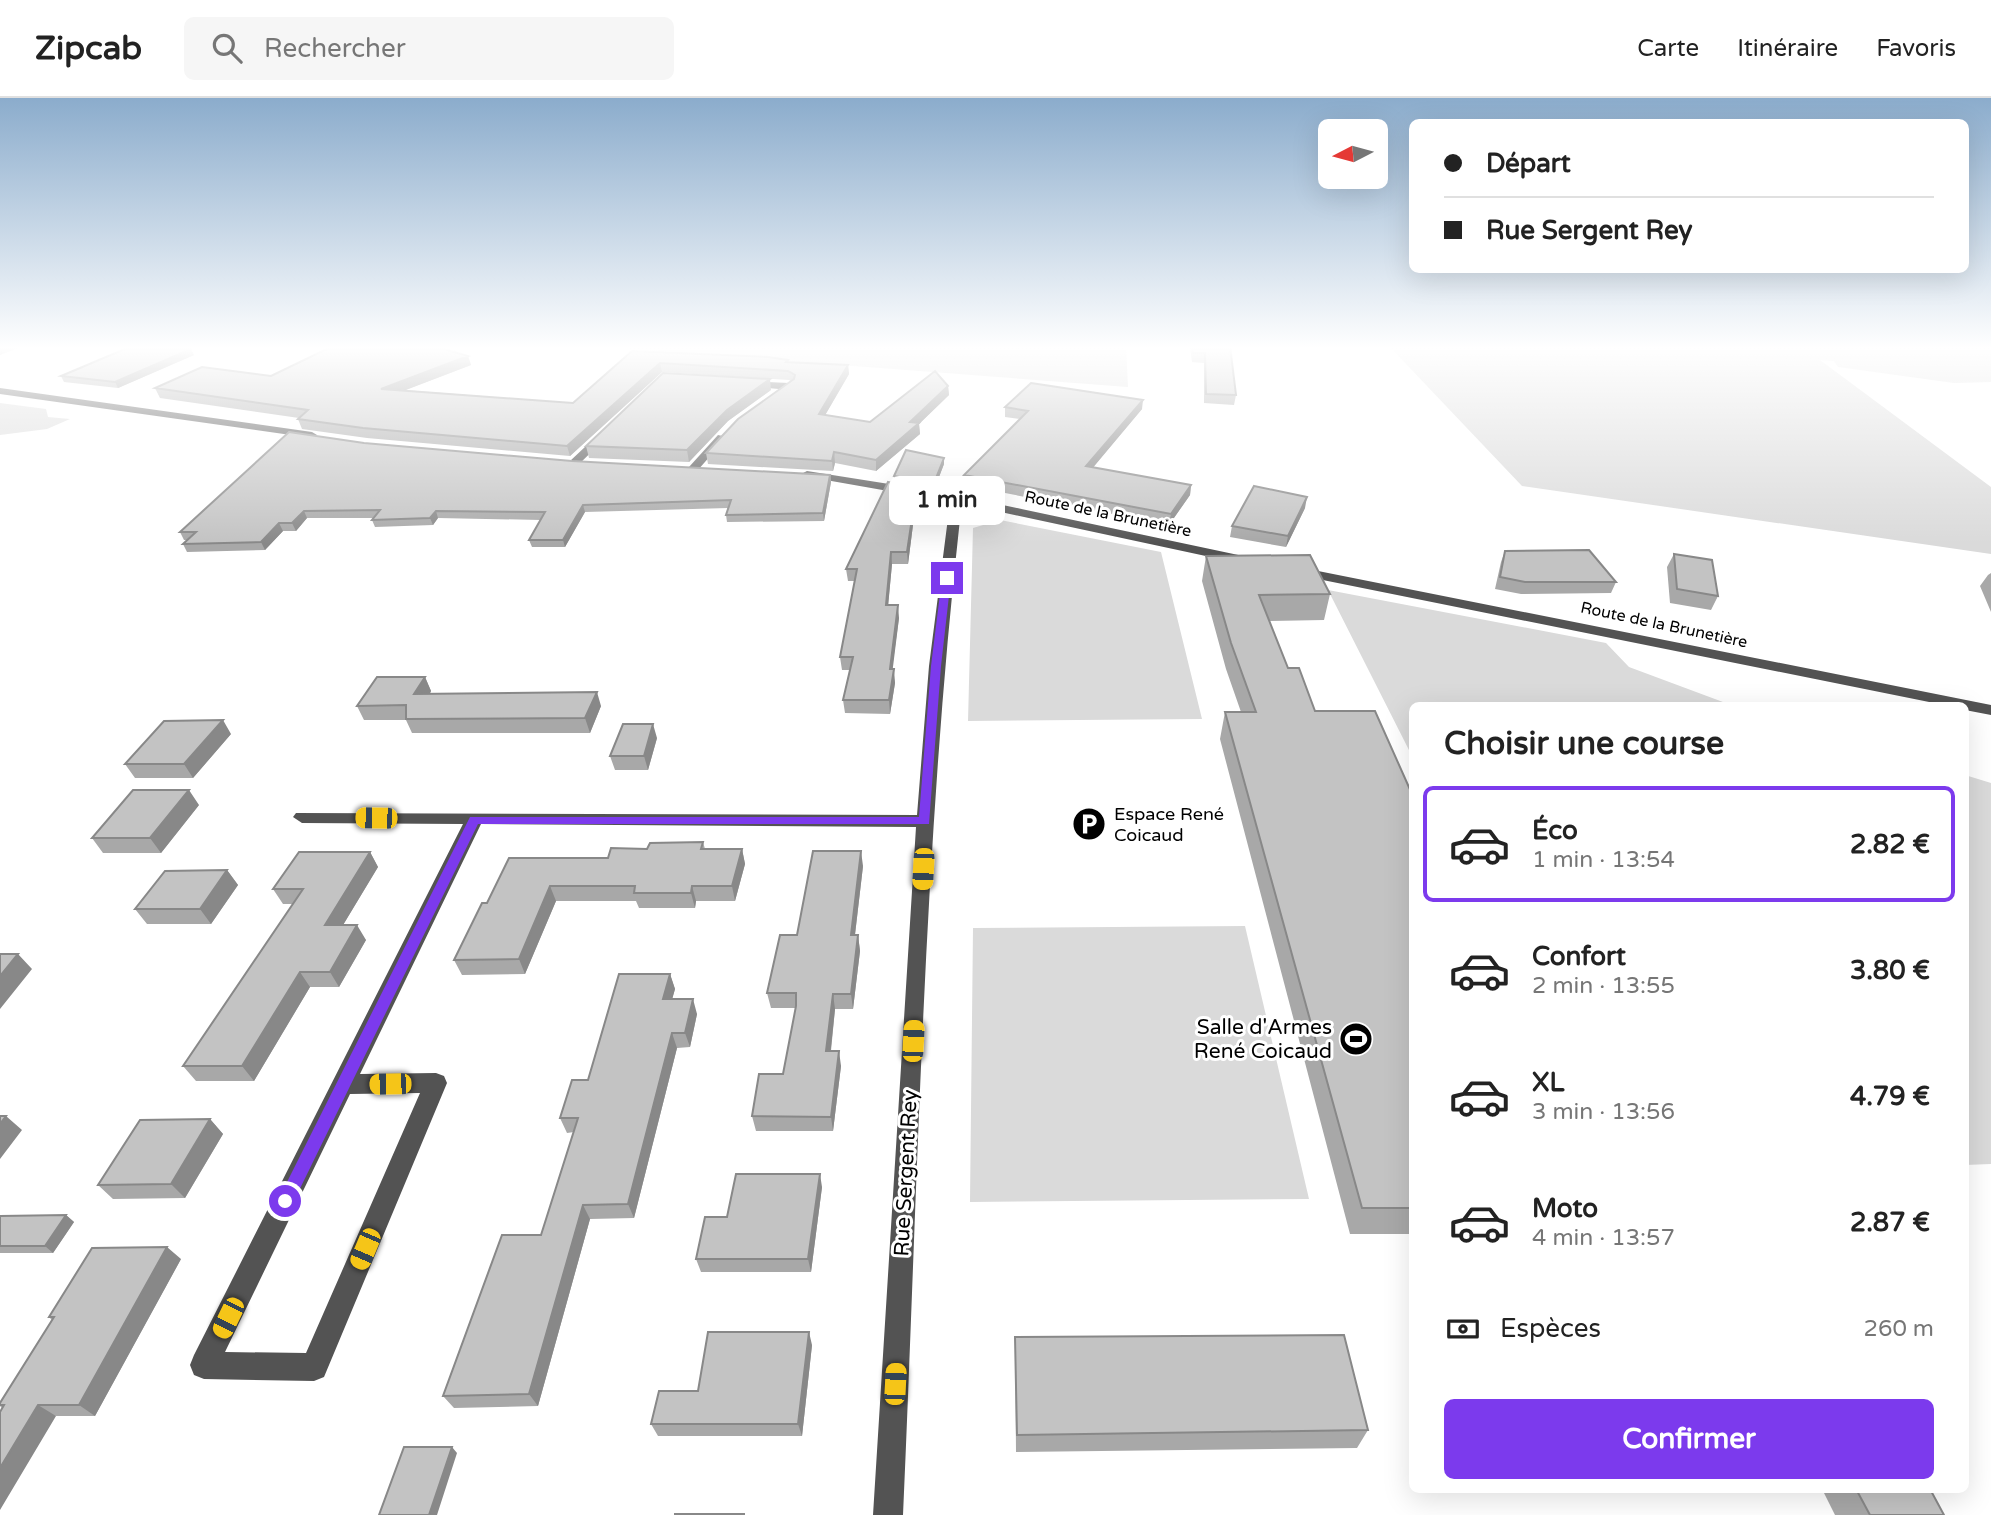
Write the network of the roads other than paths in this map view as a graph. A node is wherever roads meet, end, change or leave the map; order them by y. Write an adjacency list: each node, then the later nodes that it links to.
1 (148, 412): 4 (street)
2 (734, 425): 6 (street)
3 (611, 428): 5 (street)
4 (329, 438)
5 (562, 462)
6 (706, 469)
7 (796, 473): 8 (street, Route de la Brunetière)
8 (970, 503): 9 (street, Route de la Brunetière); 16 (street, Rue Sergent Rey)
9 (1254, 562)
10 (1282, 568): 11 (street, Route de la Brunetière)
11 (1951, 702)
12 (1969, 706): 13 (street, Route de la Brunetière)
13 (1991, 710)
14 (302, 817): 15 (street)
15 (474, 820): 16 (street); 17 (street)
16 (925, 821): 18 (street, Rue Sergent Rey)
17 (343, 1084): 17 (street)
18 (888, 1515)

